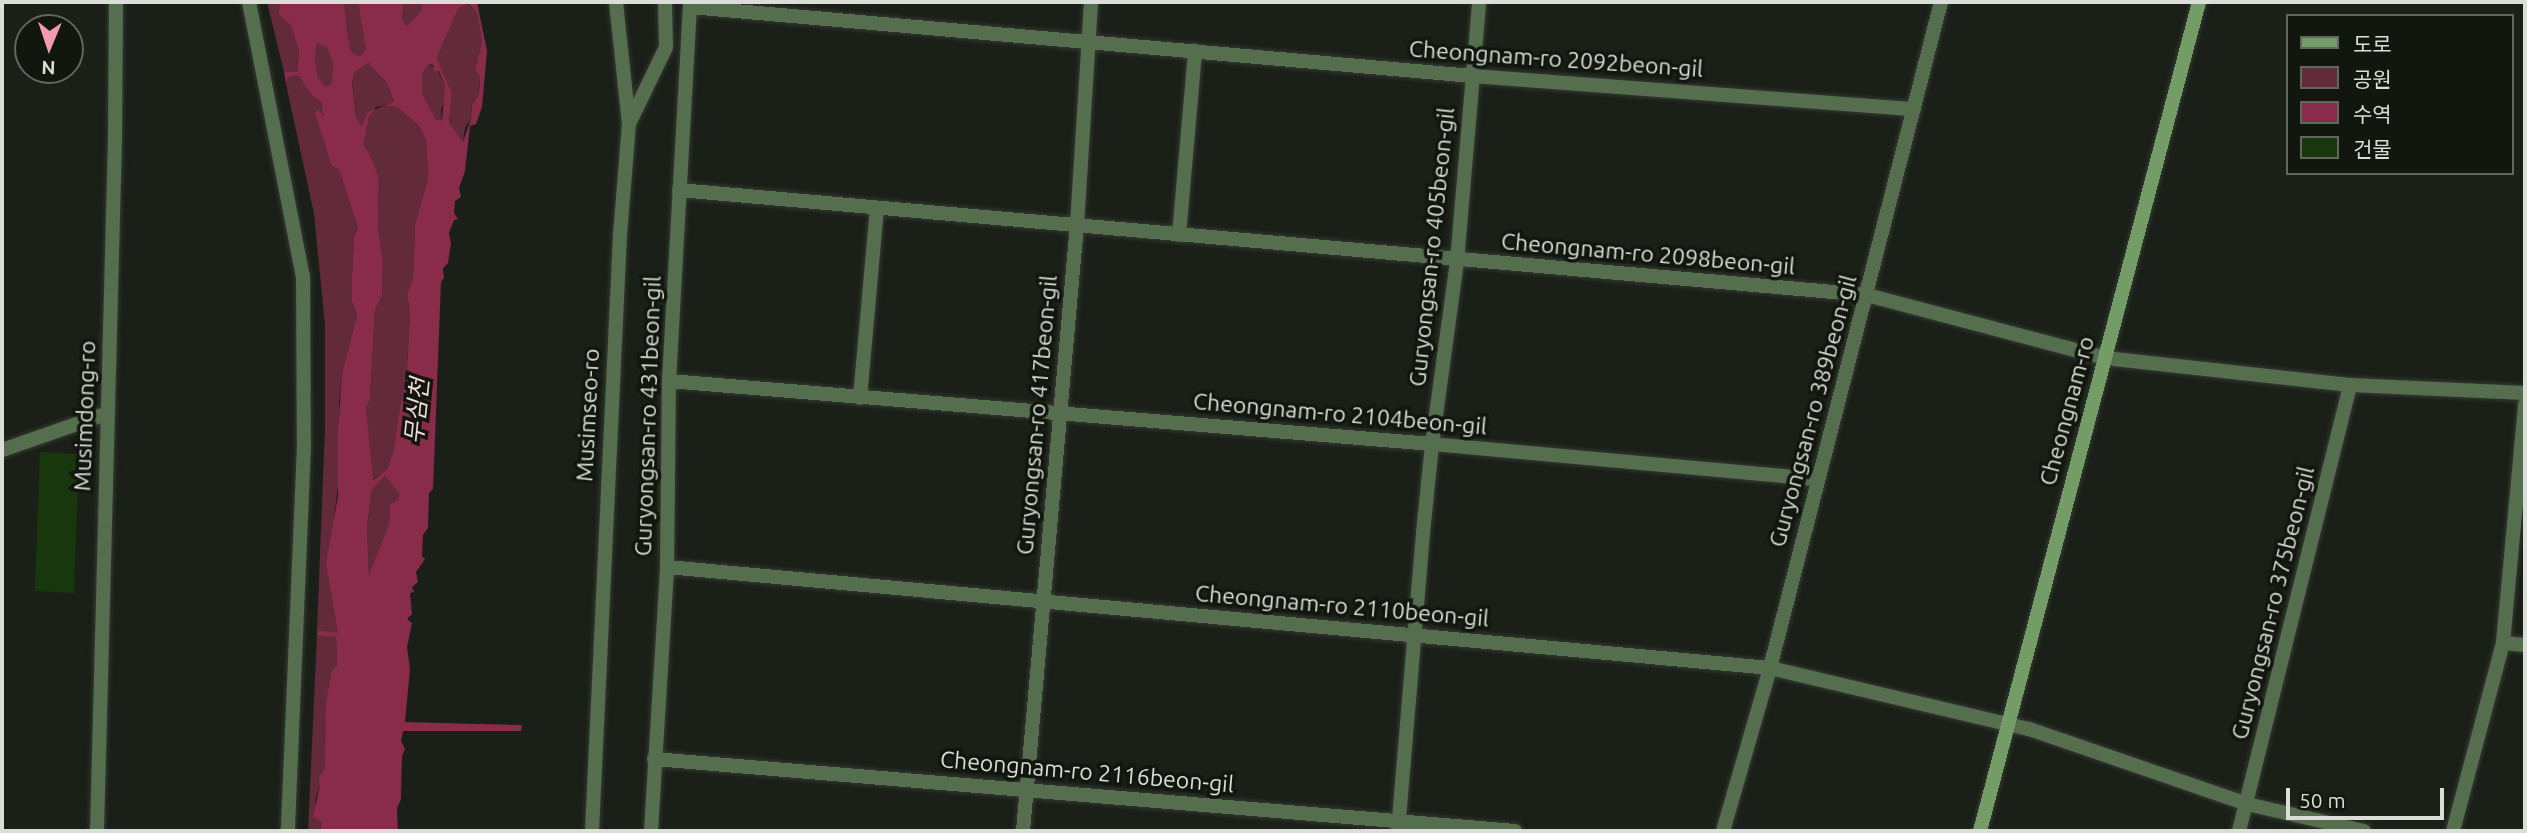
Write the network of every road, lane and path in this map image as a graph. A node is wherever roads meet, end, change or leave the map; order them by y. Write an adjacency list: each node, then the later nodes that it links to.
1 (116, 2): 27 (street, Musimdong-ro)
2 (249, 2): 44 (street)
3 (616, 2): 14 (street, Musimseo-ro)
4 (665, 2): 14 (street)
5 (1091, 2): 10 (street, Guryongsan-ro 417beon-gil)
6 (1479, 2): 12 (street, Guryongsan-ro 405beon-gil)
7 (1941, 2): 13 (street, Guryongsan-ro 389beon-gil)
8 (2199, 2): 21 (main road, Cheongnam-ro)
9 (690, 5): 10 (street, Cheongnam-ro 2092beon-gil); 15 (street, Guryongsan-ro 431beon-gil)
10 (1090, 41): 11 (street, Cheongnam-ro 2092beon-gil); 17 (street, Guryongsan-ro 417beon-gil)
11 (1195, 51): 12 (street, Cheongnam-ro 2092beon-gil); 18 (street)
12 (1473, 76): 13 (street, Cheongnam-ro 2092beon-gil); 19 (street, Guryongsan-ro 405beon-gil)
13 (1914, 109): 20 (street, Guryongsan-ro 389beon-gil)
14 (629, 124): 45 (street, Musimseo-ro)
15 (679, 190): 16 (street, Cheongnam-ro 2098beon-gil); 22 (street, Guryongsan-ro 431beon-gil)
16 (877, 208): 17 (street, Cheongnam-ro 2098beon-gil); 25 (street)
17 (1077, 225): 18 (street, Cheongnam-ro 2098beon-gil); 28 (street, Guryongsan-ro 417beon-gil)
18 (1179, 235): 19 (street, Cheongnam-ro 2098beon-gil)
19 (1457, 261): 20 (street, Cheongnam-ro 2098beon-gil); 29 (street, Guryongsan-ro 405beon-gil)
20 (1867, 295): 21 (street, Cheongnam-ro 2098beon-gil); 31 (street, Guryongsan-ro 389beon-gil)
21 (2105, 358): 23 (street, Cheongnam-ro 2098beon-gil); 38 (main road, Cheongnam-ro)
22 (669, 381): 25 (street, Cheongnam-ro 2104beon-gil); 32 (street, Guryongsan-ro 431beon-gil)
23 (2350, 386): 24 (street, Cheongnam-ro 2098beon-gil); 41 (street, Guryongsan-ro 375beon-gil)
24 (2525, 393)
25 (860, 398): 28 (street, Cheongnam-ro 2104beon-gil)
26 (2525, 404): 35 (street)
27 (107, 413): 30 (street); 43 (street, Musimdong-ro)
28 (1060, 415): 29 (street, Cheongnam-ro 2104beon-gil); 33 (street, Guryongsan-ro 417beon-gil)
29 (1432, 444): 31 (street, Cheongnam-ro 2104beon-gil); 34 (street, Guryongsan-ro 405beon-gil)
30 (2, 450)
31 (1817, 480): 37 (street, Guryongsan-ro 389beon-gil)
32 (667, 567): 33 (street, Cheongnam-ro 2110beon-gil); 39 (street, Guryongsan-ro 431beon-gil)
33 (1044, 602): 34 (street, Cheongnam-ro 2110beon-gil); 40 (street, Guryongsan-ro 417beon-gil)
34 (1413, 636): 37 (street, Cheongnam-ro 2110beon-gil); 42 (street, Guryongsan-ro 405beon-gil)
35 (2503, 643): 36 (street); 53 (street)
36 (2525, 645)
37 (1770, 668): 38 (street, Cheongnam-ro 2110beon-gil); 49 (street, Guryongsan-ro 389beon-gil)
38 (2008, 726): 41 (street, Cheongnam-ro 2110beon-gil); 50 (main road, Cheongnam-ro)
39 (654, 759): 40 (street, Cheongnam-ro 2116beon-gil); 46 (street, Guryongsan-ro 431beon-gil)
40 (1027, 792): 42 (street, Cheongnam-ro 2116beon-gil); 47 (street, Guryongsan-ro 417beon-gil)
41 (2247, 804): 51 (street, Guryongsan-ro 375beon-gil); 52 (street, Cheongnam-ro 2110beon-gil)
42 (1399, 825): 48 (street, Cheongnam-ro 2116beon-gil)
43 (97, 831)
44 (288, 831)
45 (592, 831)
46 (651, 831)
47 (1023, 831)
48 (1515, 831)
49 (1723, 831)
50 (1980, 831)
51 (2239, 831)
52 (2364, 831)
53 (2453, 831)

